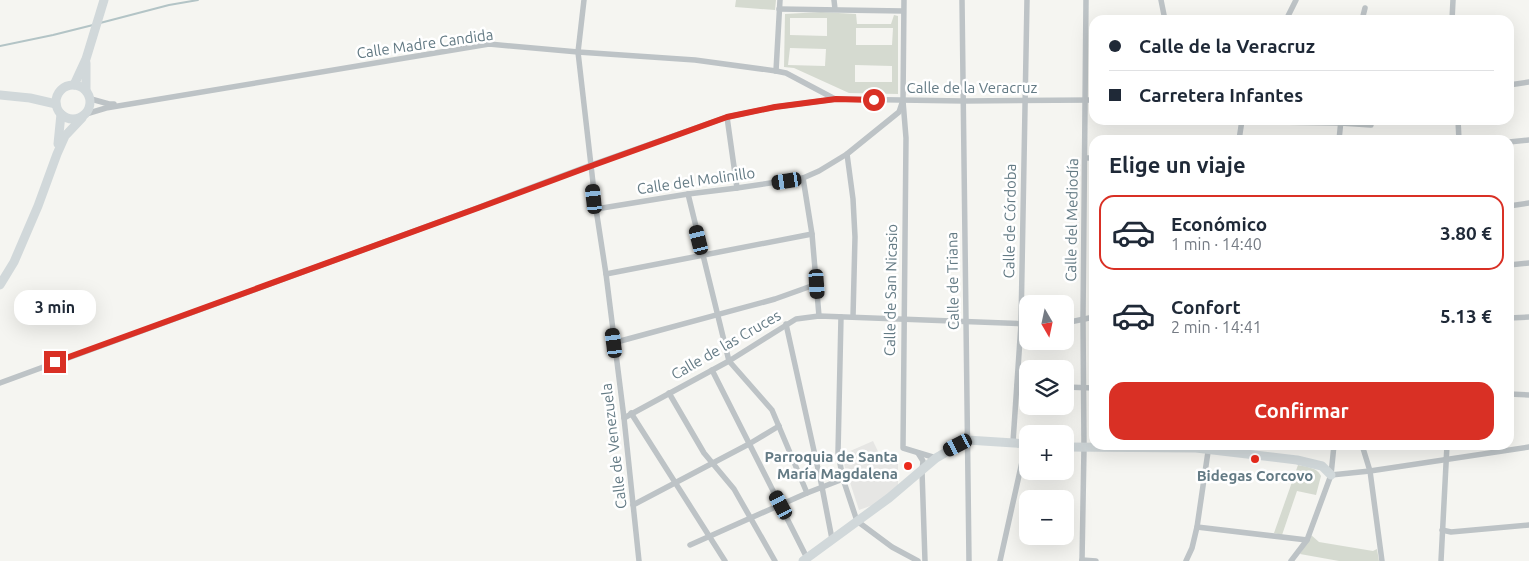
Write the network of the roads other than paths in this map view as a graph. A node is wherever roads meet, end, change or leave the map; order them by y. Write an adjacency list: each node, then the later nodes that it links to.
1 (104, 0): 22 (street)
2 (584, 0): 21 (street, Calle de Venezuela)
3 (780, 0): 13 (street)
4 (834, 0): 14 (street)
5 (904, 0): 15 (street)
6 (962, 0): 34 (street, Calle de Triana)
7 (1027, 0): 35 (street, Calle de Córdoba)
8 (1086, 0): 20 (street, Calle del Mediodía)
9 (1162, 0): 16 (street)
10 (1296, 0): 17 (street)
11 (1453, 0): 19 (street)
12 (1365, 8): 18 (street)
13 (780, 9): 14 (street); 23 (street)
14 (835, 9): 15 (street)
15 (904, 11): 33 (street)
16 (1164, 15)
17 (1288, 15)
18 (1363, 15)
19 (1452, 15)
20 (1086, 35): 31 (street, Calle del Mediodía)
21 (578, 52): 23 (street, Calle Madre Candida); 36 (street, Calle Madre Candida); 48 (street, Calle de Venezuela)
22 (86, 59): 25 (street); 27 (street)
23 (776, 71): 30 (street, Calle Madre Candida)
24 (1529, 82): 26 (street)
25 (74, 84): 27 (street); 37 (street)
26 (1514, 84)
27 (86, 90): 29 (street)
28 (0, 95): 37 (street)
29 (91, 99): 36 (street, Calle Madre Candida); 40 (street)
30 (836, 99): 33 (street, Calle de la Veracruz); 41 (street, Calle de la Veracruz)
31 (1085, 99): 32 (street, Calle de la Veracruz); 35 (street, Calle de la Veracruz); 46 (street, Calle del Mediodía)
32 (1089, 99)
33 (903, 101): 34 (street, Calle de la Veracruz); 39 (street)
34 (964, 101): 35 (street, Calle de la Veracruz); 73 (street, Calle de Triana)
35 (1024, 101): 62 (street, Calle de Córdoba)
36 (134, 103): 40 (street, Calle Madre Candida)
37 (56, 104): 38 (street)
38 (61, 114): 40 (street); 44 (street)
39 (902, 114): 45 (street, Calle del Molinillo); 71 (street, Calle de San Nicasio)
40 (84, 116): 44 (street)
41 (727, 117): 48 (street, Calle de la Veracruz); 50 (street)
42 (1529, 140): 43 (street)
43 (1514, 142)
44 (57, 154): 60 (street)
45 (847, 154): 49 (street, Calle del Molinillo); 66 (street)
46 (1085, 158): 47 (street); 70 (street, Calle del Mediodía)
47 (1089, 158)
48 (591, 166): 54 (street, Calle de Venezuela); 80 (street, Calle de la Veracruz)
49 (804, 178): 50 (street, Calle del Molinillo); 55 (street)
50 (738, 188): 51 (street, Calle del Molinillo)
51 (688, 194): 54 (street, Calle del Molinillo); 56 (street)
52 (1529, 203): 53 (street)
53 (1514, 205)
54 (596, 209): 59 (street, Calle de Venezuela)
55 (812, 234): 56 (street); 61 (street)
56 (703, 255): 59 (street); 63 (street)
57 (1529, 263): 58 (street)
58 (1514, 264)
59 (606, 274): 76 (street, Calle de Venezuela)
60 (0, 284)
61 (817, 284): 63 (street); 64 (street)
62 (1021, 295)
63 (717, 314): 76 (street); 78 (street)
64 (819, 316): 65 (street, Calle de las Cruces); 74 (street, Calle de las Cruces)
65 (841, 317): 66 (street, Calle de las Cruces); 113 (street)
66 (852, 317): 71 (street, Calle de las Cruces)
67 (1529, 317): 69 (street)
68 (1089, 318): 70 (street)
69 (1514, 318)
70 (1083, 319): 72 (street); 83 (street, Calle del Mediodía)
71 (903, 320): 73 (street, Calle de las Cruces); 106 (street, Calle de San Nicasio)
72 (1074, 321)
73 (966, 322): 75 (street, Calle de las Cruces); 91 (street, Calle de Triana)
74 (786, 324): 78 (street, Calle de las Cruces); 116 (street)
75 (1019, 324)
76 (614, 343): 89 (street, Calle de Venezuela)
77 (1019, 345): 81 (street, Calle de Córdoba)
78 (729, 361): 79 (street, Calle de las Cruces); 90 (street)
79 (712, 370): 85 (street, Calle de las Cruces); 94 (street)
80 (0, 382)
81 (1017, 386): 92 (street, Calle de Córdoba)
82 (1074, 387): 83 (street)
83 (1084, 388): 84 (street); 97 (street, Calle del Mediodía)
84 (1089, 388)
85 (669, 393): 88 (street, Calle de las Cruces); 109 (street)
86 (1514, 394): 87 (street)
87 (1529, 395)
88 (631, 413): 89 (street, Calle de las Cruces); 115 (street)
89 (624, 418): 118 (street, Calle de Venezuela)
90 (779, 426): 94 (street); 117 (street)
91 (967, 440): 92 (street); 107 (street); 136 (street, Calle de Triana)
92 (1013, 442): 93 (street)
93 (1019, 443)
94 (749, 444): 109 (street); 119 (street)
95 (1529, 446): 99 (street)
96 (1074, 447): 97 (street)
97 (1084, 448): 98 (street); 130 (street, Calle del Mediodía)
98 (1089, 448)
99 (1514, 448)
100 (1209, 450): 123 (street)
101 (1229, 450): 112 (street)
102 (1334, 450): 112 (street)
103 (1364, 450): 111 (street)
104 (1446, 450): 108 (street)
105 (1503, 450): 108 (street)
106 (918, 453): 107 (street); 110 (street)
107 (936, 458): 110 (street)
108 (1446, 459): 111 (street); 124 (street)
109 (713, 462): 115 (street); 120 (street)
110 (922, 471): 121 (street); 135 (street)
111 (1370, 471): 112 (street); 141 (street)
112 (1331, 475): 127 (street)
113 (843, 479): 116 (street); 121 (street)
114 (1019, 479): 137 (street)
115 (675, 484): 118 (street); 125 (street)
116 (822, 487): 117 (street); 126 (street)
117 (807, 493): 119 (street)
118 (633, 505): 131 (street, Calle de Venezuela)
119 (781, 505): 120 (street); 129 (street)
120 (751, 518): 125 (street); 133 (street)
121 (858, 521): 126 (street); 134 (street)
122 (1529, 524): 124 (street)
123 (1197, 527): 127 (street); 139 (street)
124 (1442, 530): 142 (street)
125 (709, 537): 128 (street); 132 (street)
126 (832, 539): 129 (street)
127 (1308, 540): 140 (street)
128 (690, 544)
129 (805, 559)
130 (1082, 560): 138 (street)
131 (639, 561)
132 (725, 561)
133 (775, 561)
134 (918, 561)
135 (925, 561)
136 (969, 561)
137 (1000, 561)
138 (1096, 561)
139 (1186, 561)
140 (1291, 561)
141 (1382, 561)
142 (1441, 561)

